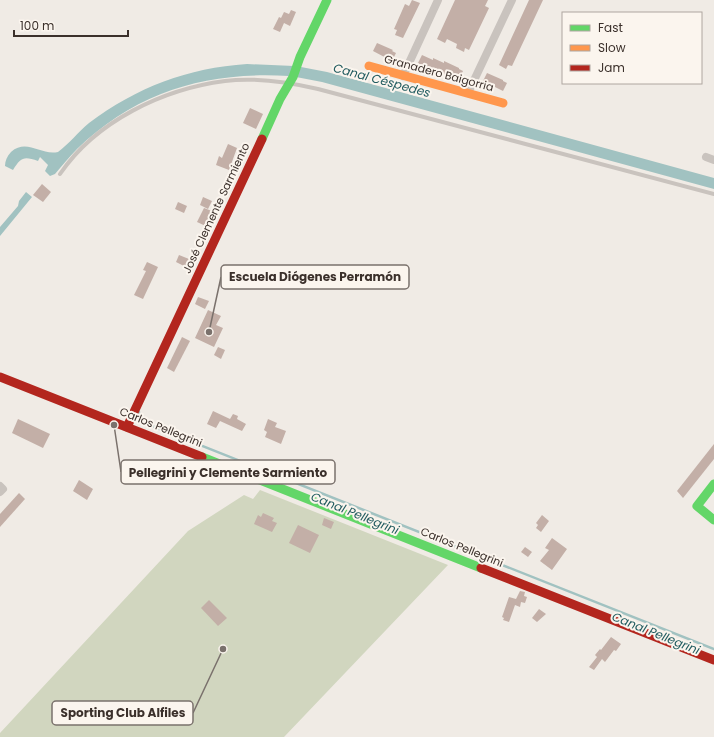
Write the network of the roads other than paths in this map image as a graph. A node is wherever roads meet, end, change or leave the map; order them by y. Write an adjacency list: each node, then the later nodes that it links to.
1 (327, 0): 6 (main road, José Clemente Sarmiento)
2 (438, 0): 5 (street)
3 (512, 0): 7 (street)
4 (368, 66): 5 (main road, Granadero Baigorria)
5 (403, 76): 7 (main road, Granadero Baigorria)
6 (291, 80): 11 (lane); 12 (lane); 14 (main road, José Clemente Sarmiento)
7 (468, 93): 8 (main road, Granadero Baigorria)
8 (503, 102)
9 (706, 158): 10 (street)
10 (714, 160)
11 (60, 174)
12 (714, 194)
13 (0, 376): 14 (main road, Carlos Pellegrini)
14 (127, 427): 19 (main road, Carlos Pellegrini)
15 (714, 484): 18 (main road)
16 (0, 486): 17 (street)
17 (0, 492)
18 (714, 520)
19 (714, 660)

